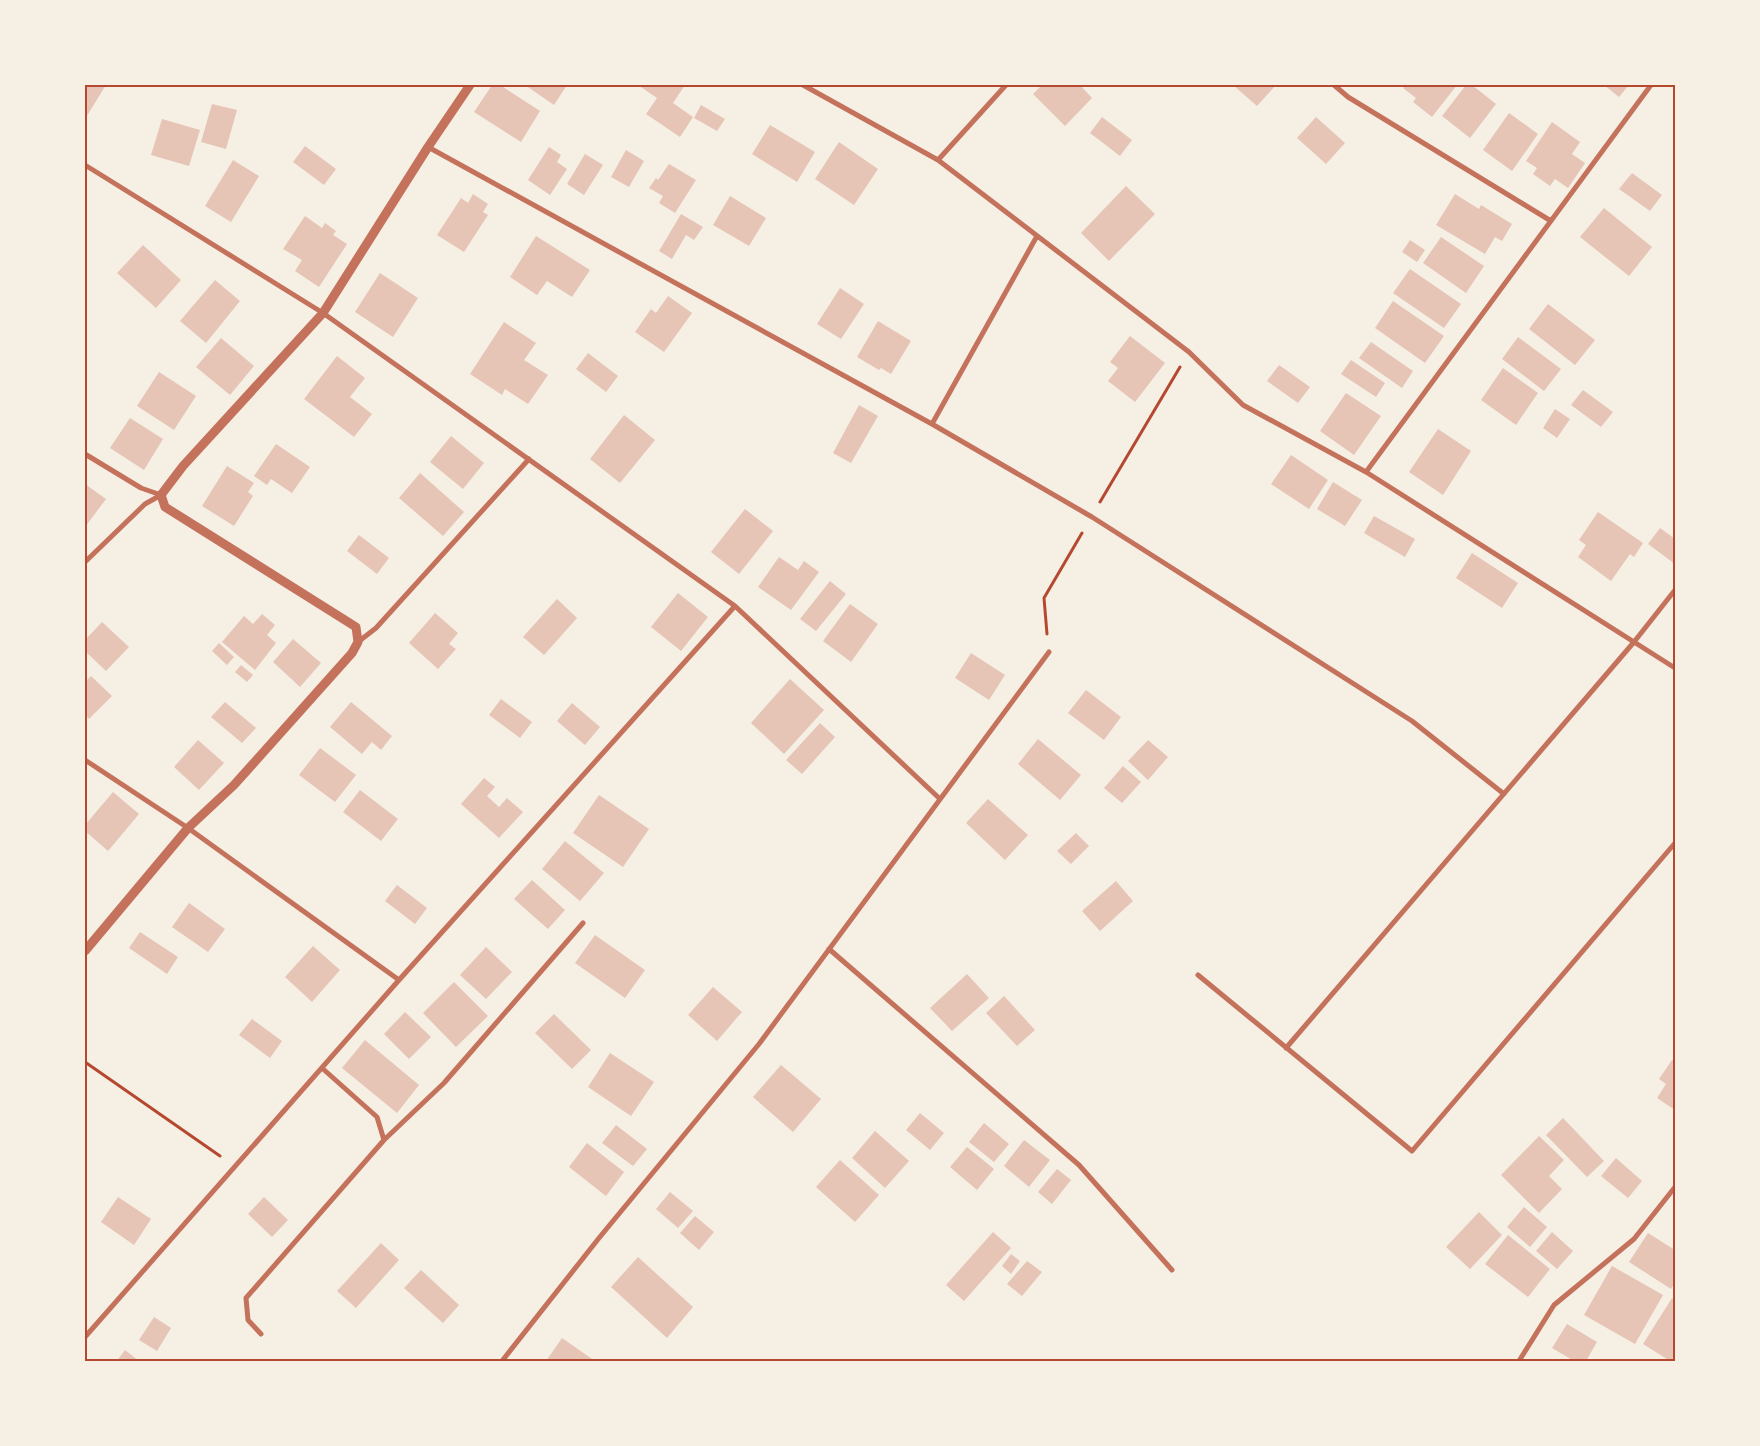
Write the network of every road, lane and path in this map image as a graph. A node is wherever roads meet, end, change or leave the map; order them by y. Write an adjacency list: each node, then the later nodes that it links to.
1 (470, 85): 6 (street)
2 (803, 85): 7 (street)
3 (1006, 85): 7 (street)
4 (1334, 85): 9 (street)
5 (1652, 85): 9 (street)
6 (428, 147): 11 (street); 13 (street)
7 (938, 160): 10 (street)
8 (85, 165): 11 (street)
9 (1551, 221): 16 (street)
10 (1037, 236): 12 (street); 13 (street)
11 (323, 313): 15 (street); 17 (street)
12 (1189, 352): 16 (street); 18 (path)
13 (932, 424): 18 (street)
14 (85, 454): 17 (street)
15 (529, 459): 21 (street); 22 (street)
16 (1366, 472): 23 (street)
17 (161, 494): 19 (street); 22 (street)
18 (1092, 517): 24 (path); 27 (street)
19 (85, 562)
20 (1675, 590): 23 (street)
21 (735, 606): 28 (street); 35 (street)
22 (358, 642): 29 (street)
23 (1634, 642): 25 (street); 27 (street)
24 (1049, 652): 28 (street)
25 (1675, 668)
26 (85, 760): 29 (street)
27 (1504, 794): 36 (street)
28 (940, 799): 32 (street)
29 (188, 828): 33 (street); 35 (street)
30 (1675, 843): 36 (street)
31 (584, 923): 39 (street)
32 (829, 949): 42 (street); 45 (street)
33 (85, 951)
34 (1198, 975): 36 (street)
35 (399, 980): 38 (street)
36 (1286, 1048)
37 (85, 1062): 40 (path)
38 (322, 1068): 39 (street); 40 (street)
39 (384, 1140): 43 (street)
40 (236, 1166): 44 (street)
41 (1675, 1187): 46 (street)
42 (1172, 1270)
43 (261, 1334)
44 (85, 1337)
45 (502, 1361)
46 (1519, 1361)

